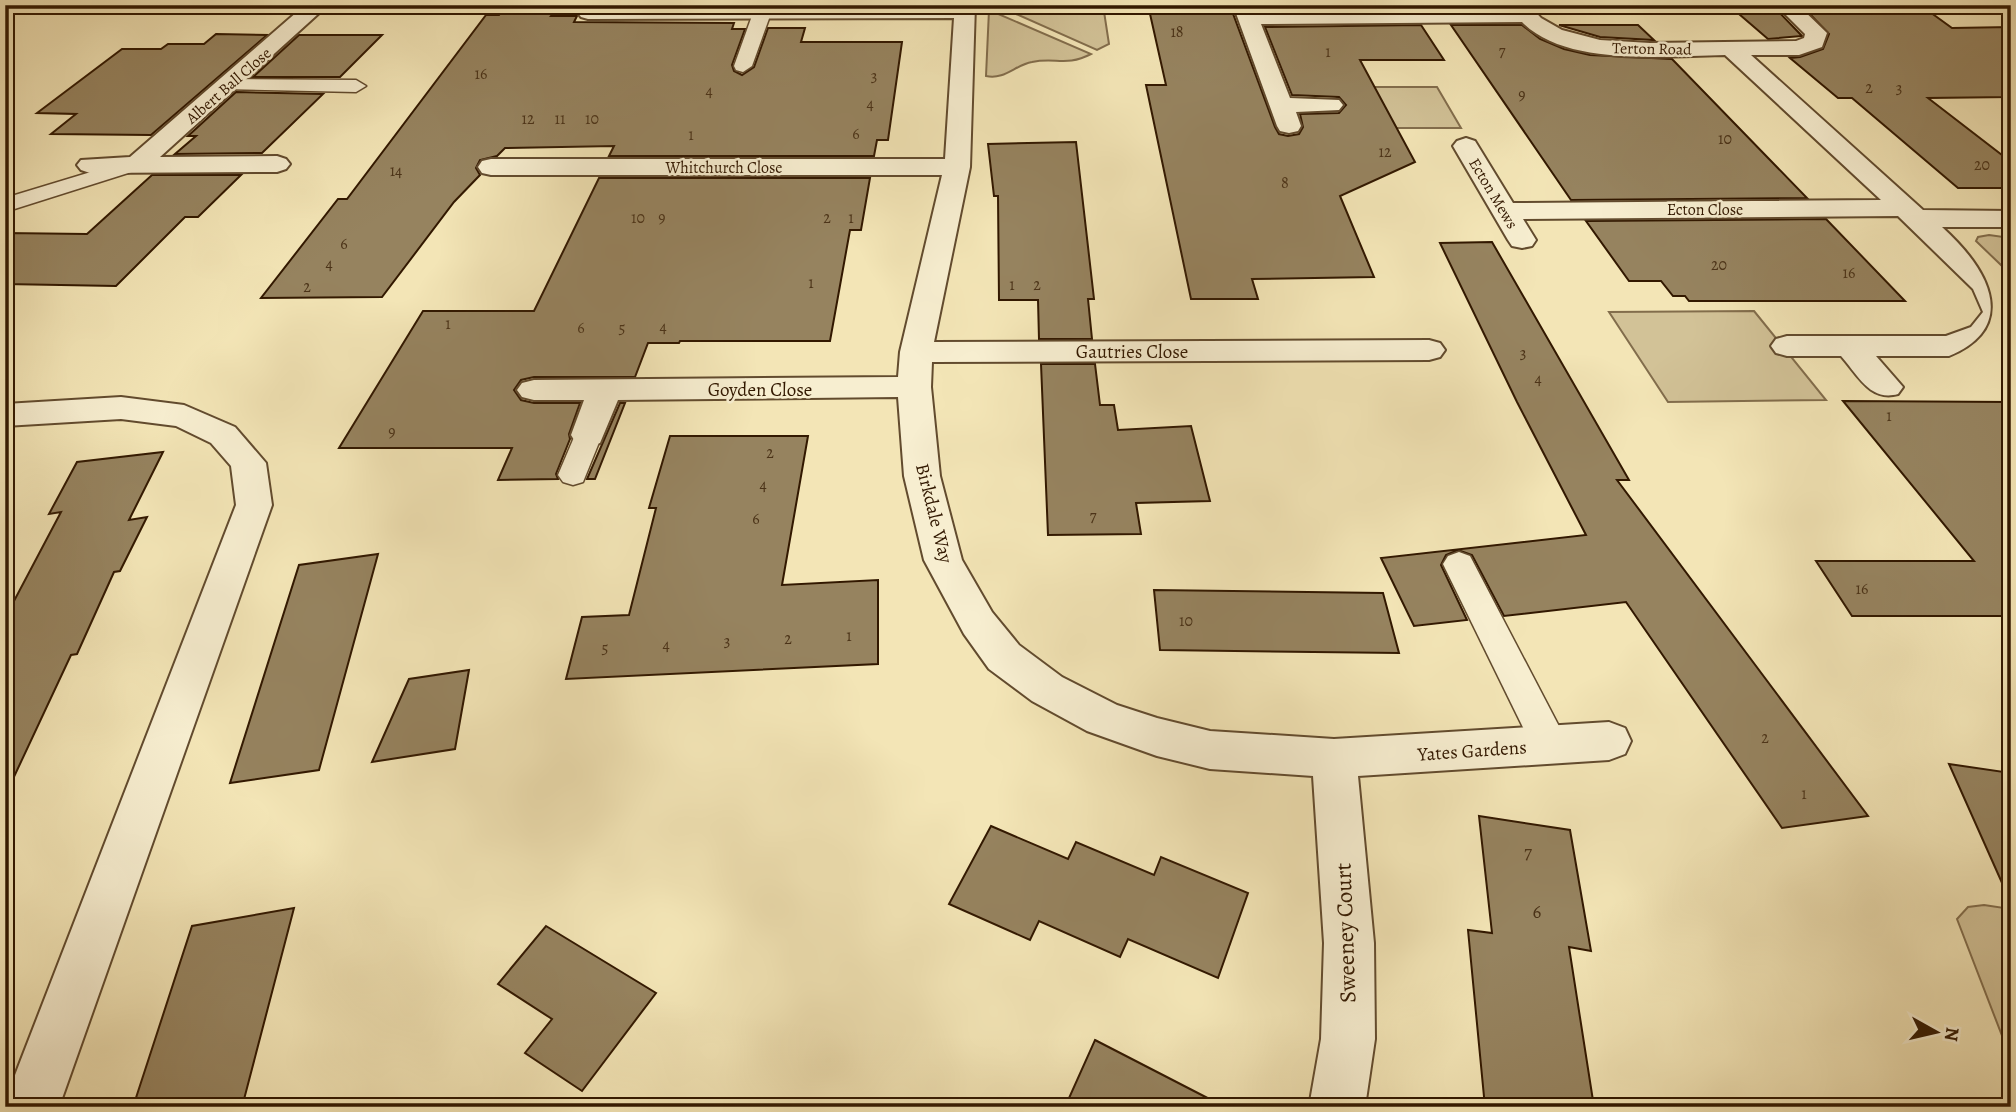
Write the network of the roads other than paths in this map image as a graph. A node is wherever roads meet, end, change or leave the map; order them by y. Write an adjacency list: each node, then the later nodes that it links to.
1 (318, 5): 11 (street, Albert Ball Close)
2 (1786, 5): 8 (street, Terton Road)
3 (965, 9): 7 (street); 20 (street, Birkdale Way)
4 (1245, 11): 5 (street); 13 (street)
5 (1521, 11): 8 (street, Terton Road)
6 (588, 13): 7 (street)
7 (762, 13): 9 (lane)
8 (1730, 48): 23 (street)
9 (743, 66)
10 (373, 69): 12 (lane)
11 (229, 85): 12 (lane); 18 (street, Albert Ball Close)
12 (356, 86): 14 (lane)
13 (1331, 105)
14 (336, 106)
15 (295, 146): 18 (street)
16 (1466, 146): 22 (street, Ecton Mews)
17 (90, 164): 18 (street)
18 (137, 164): 21 (lane)
19 (491, 167): 20 (street, Whitchurch Close)
20 (957, 167): 29 (street, Birkdale Way)
21 (5, 205)
22 (1505, 211): 23 (street, Ecton Close); 25 (street, Ecton Mews)
23 (1910, 213): 24 (street, Ecton Close); 27 (street)
24 (2011, 219)
25 (1522, 240)
26 (1787, 346): 27 (street)
27 (1850, 346): 31 (street)
28 (1429, 350): 29 (street, Gautries Close)
29 (916, 352): 30 (street, Birkdale Way)
30 (914, 387): 33 (street, Goyden Close); 40 (street, Birkdale Way)
31 (1886, 387)
32 (534, 390): 33 (street, Goyden Close)
33 (605, 390): 35 (street)
34 (5, 415): 41 (street)
35 (588, 435): 36 (lane)
36 (573, 475)
37 (1459, 564): 39 (lane)
38 (1609, 741): 39 (street, Yates Gardens)
39 (1550, 745): 40 (street, Yates Gardens)
40 (1334, 758): 42 (street, Sweeney Court)
41 (32, 1107)
42 (1337, 1107)

